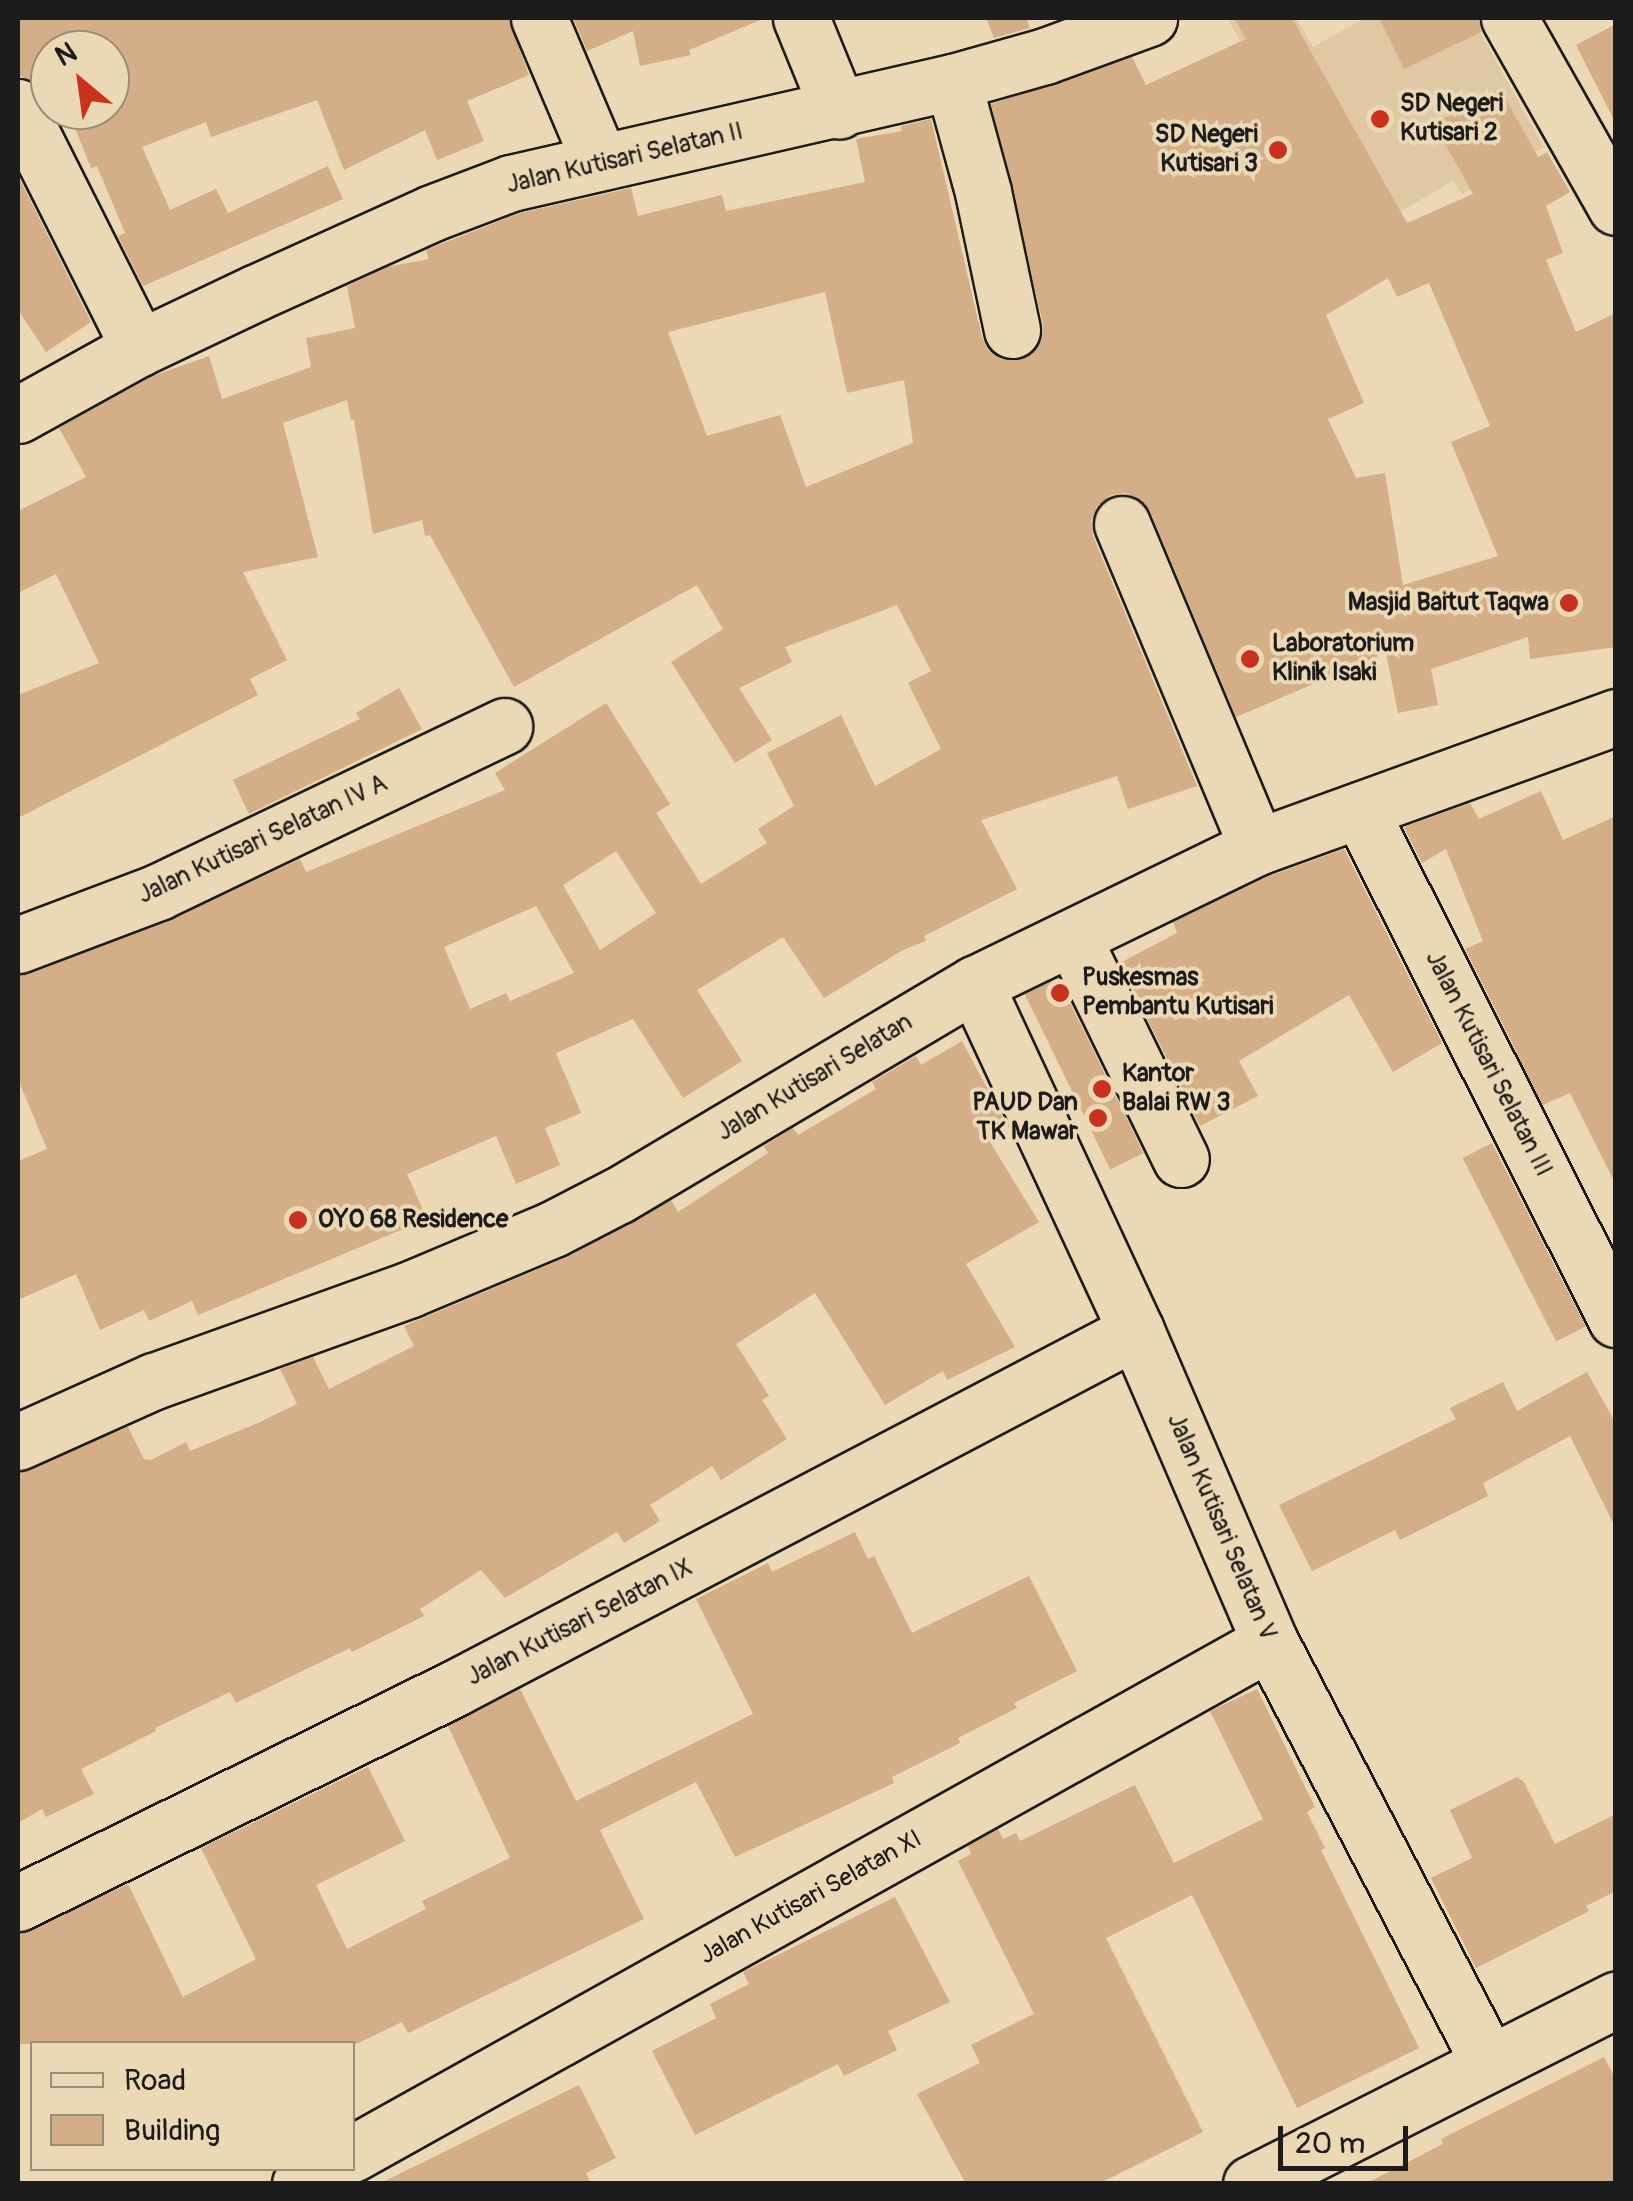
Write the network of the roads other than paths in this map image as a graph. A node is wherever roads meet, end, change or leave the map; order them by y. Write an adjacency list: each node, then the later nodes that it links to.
1 (539, 18): 9 (street)
2 (801, 18): 8 (street)
3 (1149, 18): 5 (street, Jalan Kutisari Selatan II)
4 (1509, 18): 10 (street)
5 (1038, 37): 6 (street, Jalan Kutisari Selatan II)
6 (953, 82): 8 (street, Jalan Kutisari Selatan II); 11 (street)
7 (18, 107): 12 (street)
8 (840, 111): 9 (street, Jalan Kutisari Selatan II)
9 (600, 162): 12 (street, Jalan Kutisari Selatan II)
10 (1616, 207)
11 (1012, 330)
12 (139, 348): 13 (street, Jalan Kutisari Selatan II)
13 (18, 416)
14 (1122, 524): 18 (street)
15 (1616, 717): 17 (street, Jalan Kutisari Selatan)
16 (504, 726): 20 (street, Jalan Kutisari Selatan IV A)
17 (1360, 810): 18 (street, Jalan Kutisari Selatan); 23 (street, Jalan Kutisari Selatan III)
18 (1257, 848): 19 (street, Jalan Kutisari Selatan)
19 (1073, 938): 21 (street, Jalan Kutisari Selatan); 22 (street)
20 (18, 945)
21 (975, 984): 24 (street, Jalan Kutisari Selatan V); 25 (street, Jalan Kutisari Selatan)
22 (1181, 1159)
23 (1616, 1319)
24 (1136, 1331): 26 (street, Jalan Kutisari Selatan V); 27 (street, Jalan Kutisari Selatan IX)
25 (18, 1442)
26 (1270, 1642): 29 (street, Jalan Kutisari Selatan V); 30 (street, Jalan Kutisari Selatan XI)
27 (18, 1902)
28 (1616, 2000): 29 (street)
29 (1488, 2060): 31 (street)
30 (355, 2152)
31 (1316, 2169): 32 (street)
32 (1251, 2184)

